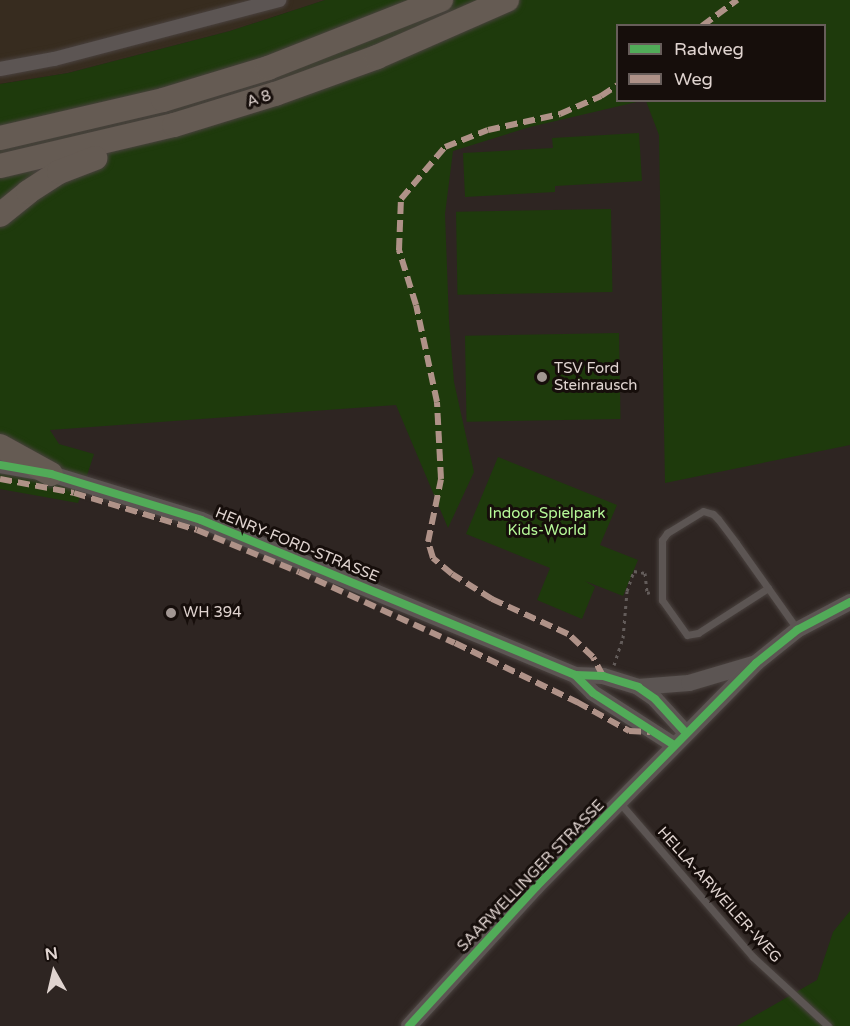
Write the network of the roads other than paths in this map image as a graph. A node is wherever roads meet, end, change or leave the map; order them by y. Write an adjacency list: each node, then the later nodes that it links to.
1 (279, 0): 4 (street)
2 (441, 0): 6 (highway, A 8 / A 8)
3 (507, 0): 5 (highway, A 8 / A 8)
4 (0, 69)
5 (174, 125): 7 (highway, A 8 / A 8); 8 (highway)
6 (0, 138)
7 (0, 166)
8 (0, 215)
9 (0, 446): 11 (highway)
10 (0, 465): 11 (street, HENRY-FORD-STRASSE)
11 (51, 474): 16 (street, HENRY-FORD-STRASSE)
12 (768, 588): 12 (lane); 14 (lane)
13 (850, 602): 14 (street, SAARWELLINGER STRASSE)
14 (797, 629): 15 (street, SAARWELLINGER STRASSE)
15 (756, 663): 17 (street); 18 (street, SAARWELLINGER STRASSE)
16 (575, 675): 17 (street, HENRY-FORD-STRASSE); 19 (street, HENRY-FORD-STRASSE)
17 (638, 687): 18 (street, HENRY-FORD-STRASSE)
18 (686, 733): 19 (street, SAARWELLINGER STRASSE)
19 (674, 746): 20 (street, SAARWELLINGER STRASSE)
20 (620, 802): 21 (street, SAARWELLINGER STRASSE); 22 (lane, HELLA-ARWEILER-WEG)
21 (409, 1026)
22 (828, 1026)

